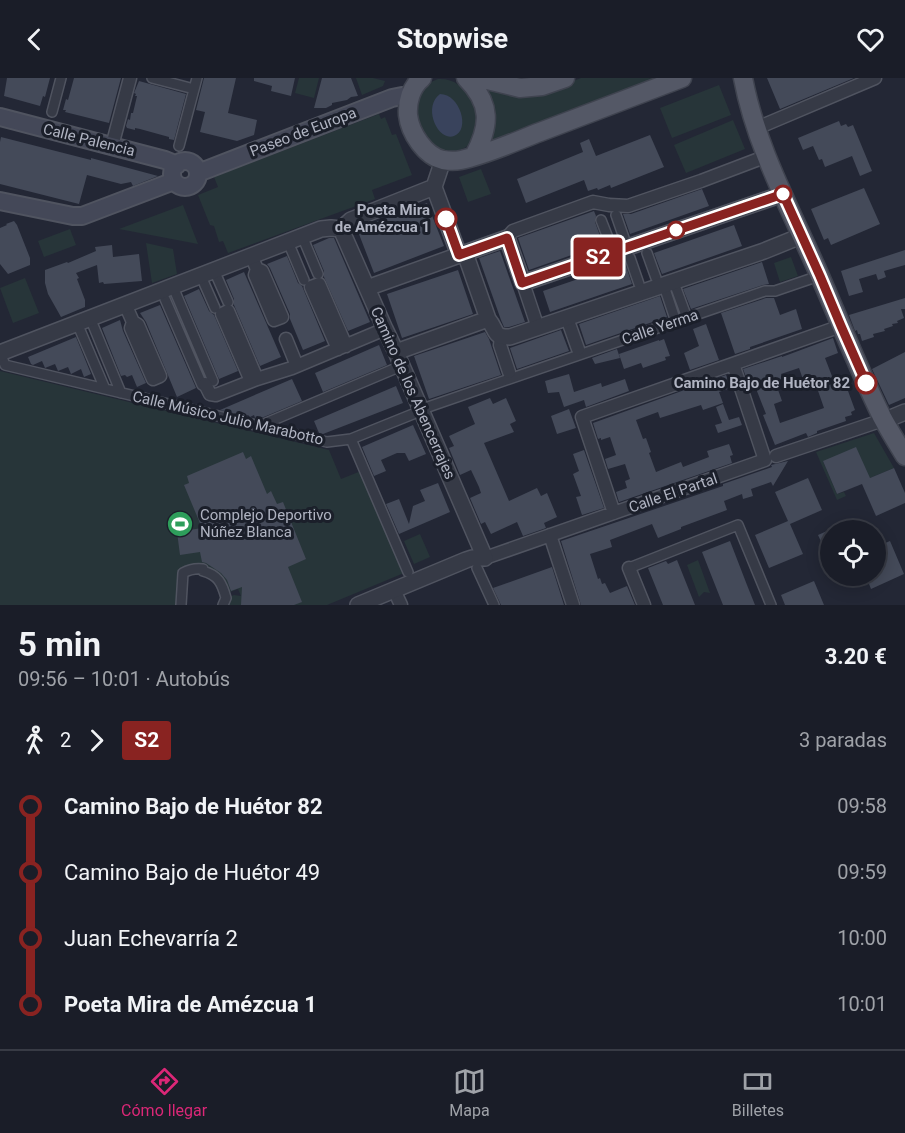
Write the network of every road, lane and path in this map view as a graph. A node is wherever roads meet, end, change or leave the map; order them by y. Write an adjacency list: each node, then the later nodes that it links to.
1 (61, 78): 14 (street)
2 (130, 78): 17 (street)
3 (152, 78): 13 (street)
4 (197, 78): 13 (street)
5 (466, 78): 19 (main road)
6 (478, 78): 11 (main road)
7 (565, 78): 11 (main road)
8 (682, 78): 19 (main road)
9 (743, 78): 16 (main road)
10 (875, 78): 16 (street)
11 (504, 81)
12 (415, 84): 21 (main road); 22 (main road, Paseo de Europa)
13 (194, 89): 18 (street)
14 (52, 112)
15 (0, 117): 17 (main road, Calle Palencia)
16 (757, 128): 20 (main road)
17 (112, 146): 23 (main road, Calle Palencia)
18 (179, 146)
19 (474, 156): 21 (main road)
20 (767, 156): 25 (main road); 31 (street)
21 (443, 160): 24 (street)
22 (198, 172): 23 (main road, Calle Palencia)
23 (176, 173): 26 (main road)
24 (434, 187): 29 (street); 37 (street)
25 (783, 194): 30 (main road); 45 (street)
26 (0, 201)
27 (616, 215): 32 (street)
28 (601, 220): 34 (street)
29 (341, 229): 47 (street, Camino de los Abencerrajes); 53 (street)
30 (801, 236): 55 (street); 61 (main road)
31 (507, 238): 37 (street); 45 (street)
32 (624, 238)
33 (305, 243): 39 (street)
34 (610, 243)
35 (291, 249): 43 (street)
36 (647, 252): 41 (street)
37 (462, 254): 47 (street); 57 (street)
38 (630, 258): 46 (street)
39 (318, 274)
40 (217, 278): 52 (street)
41 (656, 278)
42 (810, 279): 56 (street, Calle Yerma)
43 (304, 280)
44 (204, 283): 54 (street)
45 (522, 283): 62 (street)
46 (639, 284)
47 (367, 288): 64 (street, Camino de los Abencerrajes)
48 (676, 288): 56 (street)
49 (666, 292): 59 (street)
50 (176, 294): 75 (street)
51 (165, 299): 75 (street)
52 (228, 302)
53 (125, 304): 58 (street); 69 (street)
54 (215, 308)
55 (567, 318): 62 (street); 68 (street)
56 (687, 318): 59 (street, Calle Yerma)
57 (488, 319): 65 (street); 67 (street)
58 (133, 322)
59 (676, 322): 68 (street, Calle Yerma)
60 (93, 325): 77 (street)
61 (841, 326): 70 (street); 81 (main road)
62 (538, 328): 65 (street)
63 (80, 330): 76 (street)
64 (385, 330): 67 (street, Camino de los Abencerrajes); 71 (street)
65 (501, 337): 73 (street)
66 (286, 339): 71 (street)
67 (396, 352): 89 (street, Camino de los Abencerrajes)
68 (579, 352): 73 (street, Calle Yerma)
69 (1, 357): 76 (street, Calle Músico Julio Marabotto)
70 (733, 363): 87 (street); 87 (street, Calle El Partal)
71 (297, 366): 74 (street)
72 (394, 369): 82 (street)
73 (510, 376): 78 (street, Calle Yerma)
74 (254, 380): 74 (street); 75 (street)
75 (207, 384)
76 (105, 389): 77 (street, Calle Músico Julio Marabotto)
77 (121, 393): 82 (street, Calle Músico Julio Marabotto)
78 (428, 407)
79 (905, 412): 81 (street)
80 (413, 414): 83 (street)
81 (883, 420): 84 (main road); 85 (street); 86 (main road)
82 (259, 426): 83 (street, Calle Músico Julio Marabotto)
83 (351, 439): 91 (street)
84 (905, 443)
85 (776, 456)
86 (905, 456)
87 (614, 513): 88 (street, Calle El Partal)
88 (550, 536): 89 (street, Calle El Partal); 98 (street)
89 (481, 563): 92 (street); 97 (street, Camino de los Abencerrajes)
90 (629, 568): 99 (street); 100 (street)
91 (408, 572)
92 (394, 590): 95 (street); 96 (street)
93 (182, 605): 94 (street)
94 (223, 605)
95 (358, 605)
96 (400, 605)
97 (494, 605)
98 (573, 605)
99 (644, 605)
100 (771, 605)

